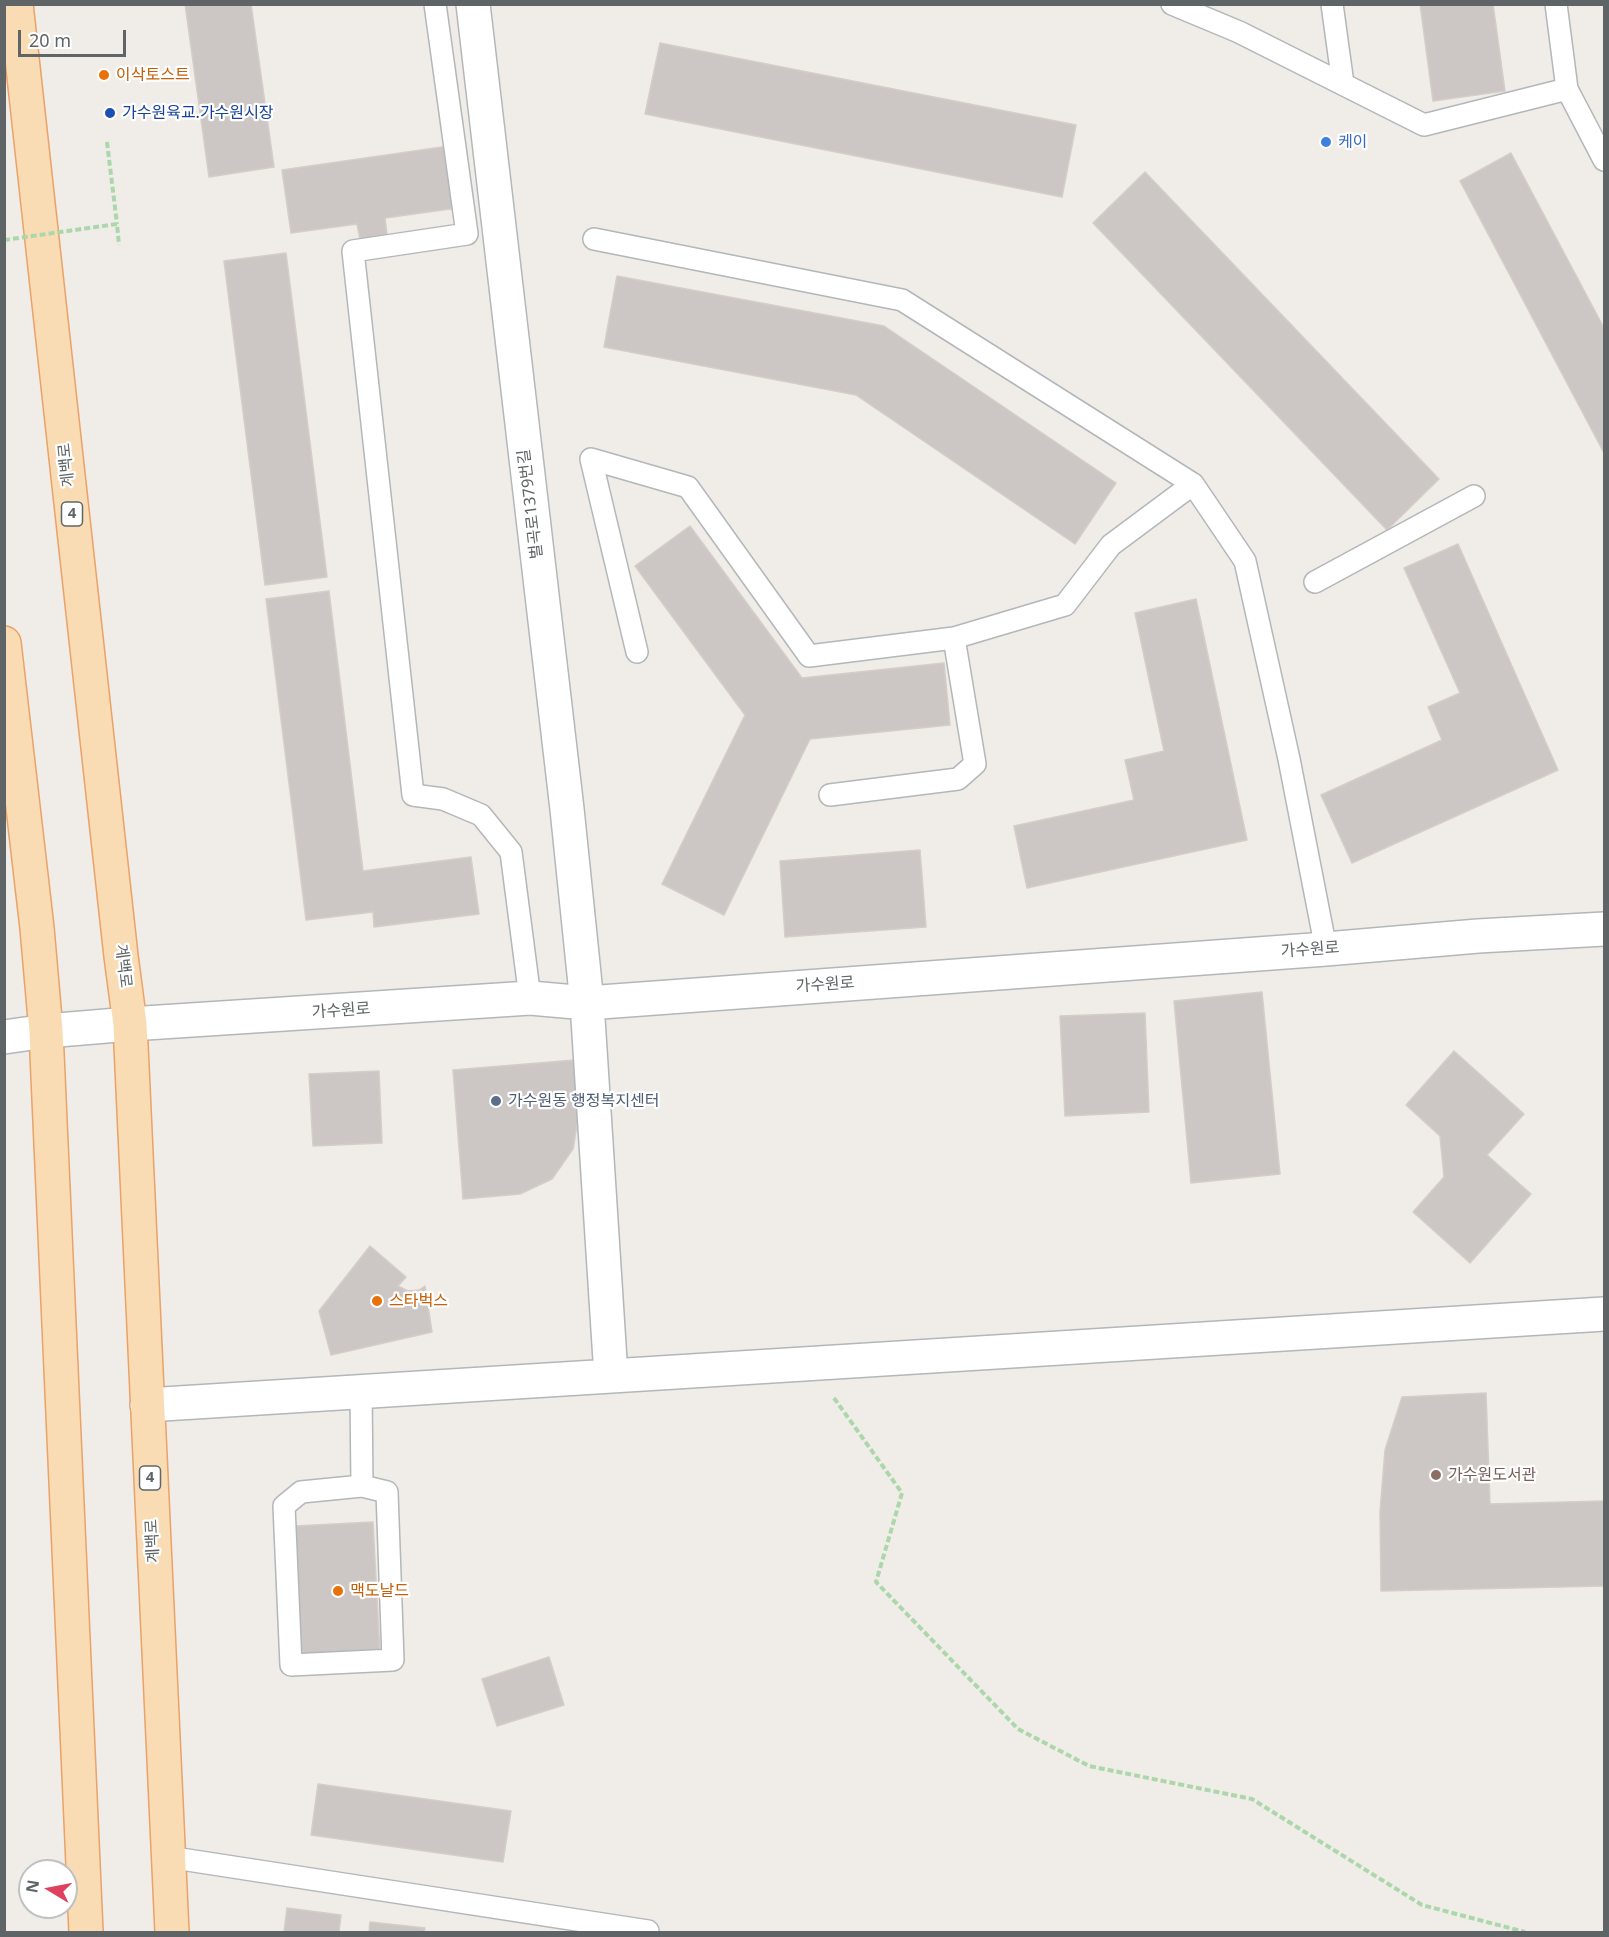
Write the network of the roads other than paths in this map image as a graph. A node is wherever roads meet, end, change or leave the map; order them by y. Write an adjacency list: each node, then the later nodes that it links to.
1 (16, 4): 22 (main road, 계백로 / 4)
2 (435, 4): 20 (lane)
3 (473, 4): 21 (street, 벌곡로1379번길)
4 (1172, 4): 7 (lane)
5 (1332, 4): 7 (lane)
6 (1556, 4): 8 (lane)
7 (1343, 84): 8 (lane)
8 (1567, 89): 9 (lane)
9 (1605, 160)
10 (594, 239): 11 (lane)
11 (1193, 484): 14 (lane); 19 (lane)
12 (1474, 496): 13 (lane)
13 (1315, 582)
14 (954, 638): 16 (lane); 17 (lane)
15 (4, 643): 23 (main road)
16 (637, 652)
17 (830, 795)
18 (1605, 929): 19 (street, 가수원로)
19 (1326, 949): 21 (street, 가수원로)
20 (530, 998): 21 (street, 가수원로); 22 (street, 가수원로)
21 (587, 1003): 26 (street, 벌곡로1379번길)
22 (130, 1024): 23 (street, 가수원로); 28 (main road, 계백로 / 4)
23 (46, 1032): 24 (street, 가수원로); 32 (main road)
24 (4, 1037)
25 (1605, 1314): 26 (street)
26 (611, 1376): 27 (street)
27 (361, 1392): 28 (street); 29 (lane)
28 (147, 1405): 30 (main road, 계백로 / 4)
29 (362, 1486): 29 (lane)
30 (168, 1857): 31 (lane); 33 (main road, 계백로 / 4)
31 (648, 1931)
32 (86, 1932)
33 (172, 1932)

